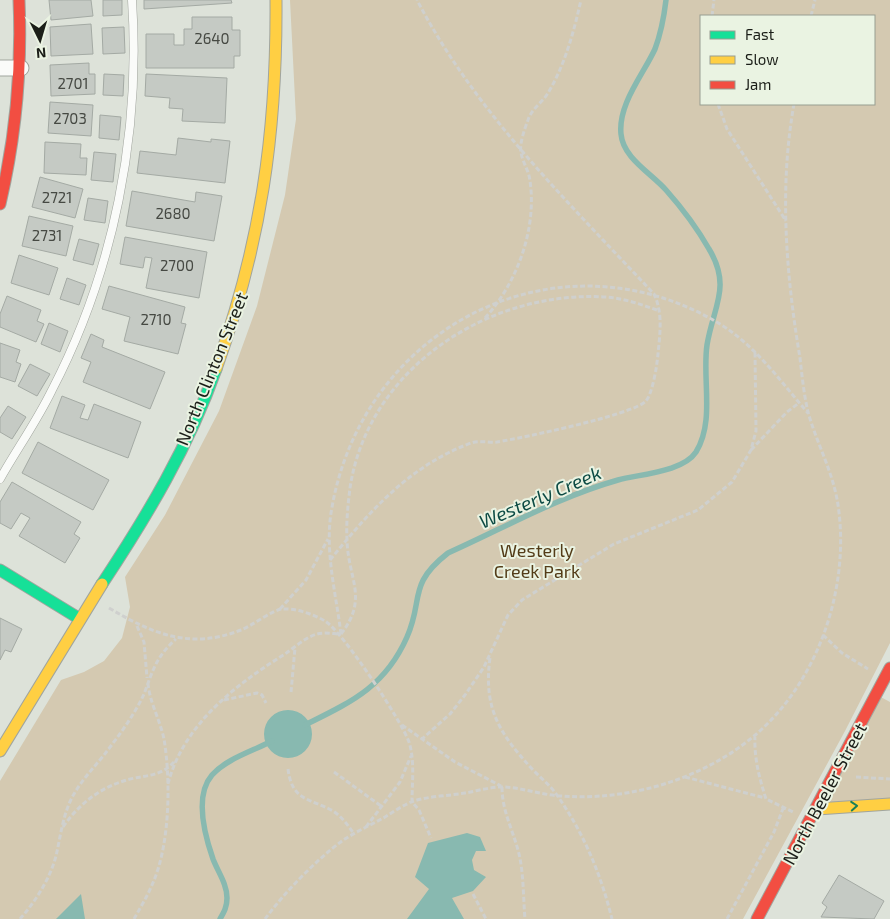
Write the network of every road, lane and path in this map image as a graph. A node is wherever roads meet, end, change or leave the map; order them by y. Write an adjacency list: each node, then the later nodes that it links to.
1 (19, 0): 11 (street)
2 (132, 0): 25 (lane)
3 (276, 0): 30 (street, North Clinton Street)
4 (417, 0): 14 (path)
5 (581, 0): 14 (path)
6 (714, 0): 8 (path)
7 (814, 0): 9 (path)
8 (712, 15)
9 (811, 15)
10 (0, 68): 11 (street)
11 (21, 68): 15 (street)
12 (718, 105): 16 (path)
13 (794, 105): 16 (path)
14 (520, 151): 17 (path); 18 (path)
15 (0, 204)
16 (786, 222): 23 (path)
17 (654, 294): 18 (path); 19 (path); 21 (path)
18 (497, 301): 20 (path); 26 (path)
19 (660, 311): 20 (path); 27 (path)
20 (483, 320): 27 (path)
21 (755, 350): 22 (path); 24 (path)
22 (799, 403): 23 (path); 24 (path)
23 (808, 414): 35 (path)
24 (751, 450): 38 (path)
25 (0, 479)
26 (328, 539): 28 (path); 31 (path)
27 (347, 540): 28 (path); 34 (path)
28 (330, 560): 34 (path)
29 (0, 570): 32 (street)
30 (93, 598): 32 (street, North Clinton Street); 33 (path)
31 (280, 609): 34 (path); 36 (path)
32 (80, 619): 47 (street, North Clinton Street)
33 (136, 624): 36 (path); 40 (path)
34 (341, 634): 37 (path); 44 (path)
35 (823, 635): 39 (path); 45 (path)
36 (177, 638): 40 (path)
37 (295, 647): 41 (path); 42 (path)
38 (490, 655): 46 (path); 58 (path)
39 (888, 673): 53 (street, North Beeler Street)
40 (147, 682): 50 (path); 67 (path)
41 (291, 692)
42 (223, 700): 43 (path); 49 (path)
43 (266, 703)
44 (402, 725): 46 (path); 48 (path)
45 (755, 735): 54 (path); 59 (path)
46 (421, 740): 56 (path)
47 (0, 751)
48 (412, 753): 60 (path); 62 (path)
49 (176, 760): 50 (path); 57 (path)
50 (167, 769): 57 (path); 67 (path)
51 (288, 769): 68 (path)
52 (334, 772): 62 (path)
53 (836, 775): 55 (path); 64 (street, North Beeler Street)
54 (685, 777): 58 (path); 59 (path)
55 (890, 780)
56 (502, 786): 58 (path); 60 (path); 75 (path)
57 (167, 788): 72 (path)
58 (558, 796): 76 (path)
59 (766, 799): 63 (path)
60 (412, 802): 66 (path); 69 (path)
61 (890, 804): 64 (street, one-way to 61)
62 (381, 806): 66 (path)
63 (784, 806): 65 (path); 77 (path)
64 (817, 809): 78 (street, North Beeler Street)
65 (793, 812)
66 (365, 828): 68 (path)
67 (61, 830): 71 (path)
68 (354, 834): 73 (path)
69 (431, 838)
70 (473, 894): 74 (path)
71 (20, 919)
72 (134, 919)
73 (265, 919)
74 (486, 919)
75 (525, 919)
76 (612, 919)
77 (727, 919)
78 (757, 919)

